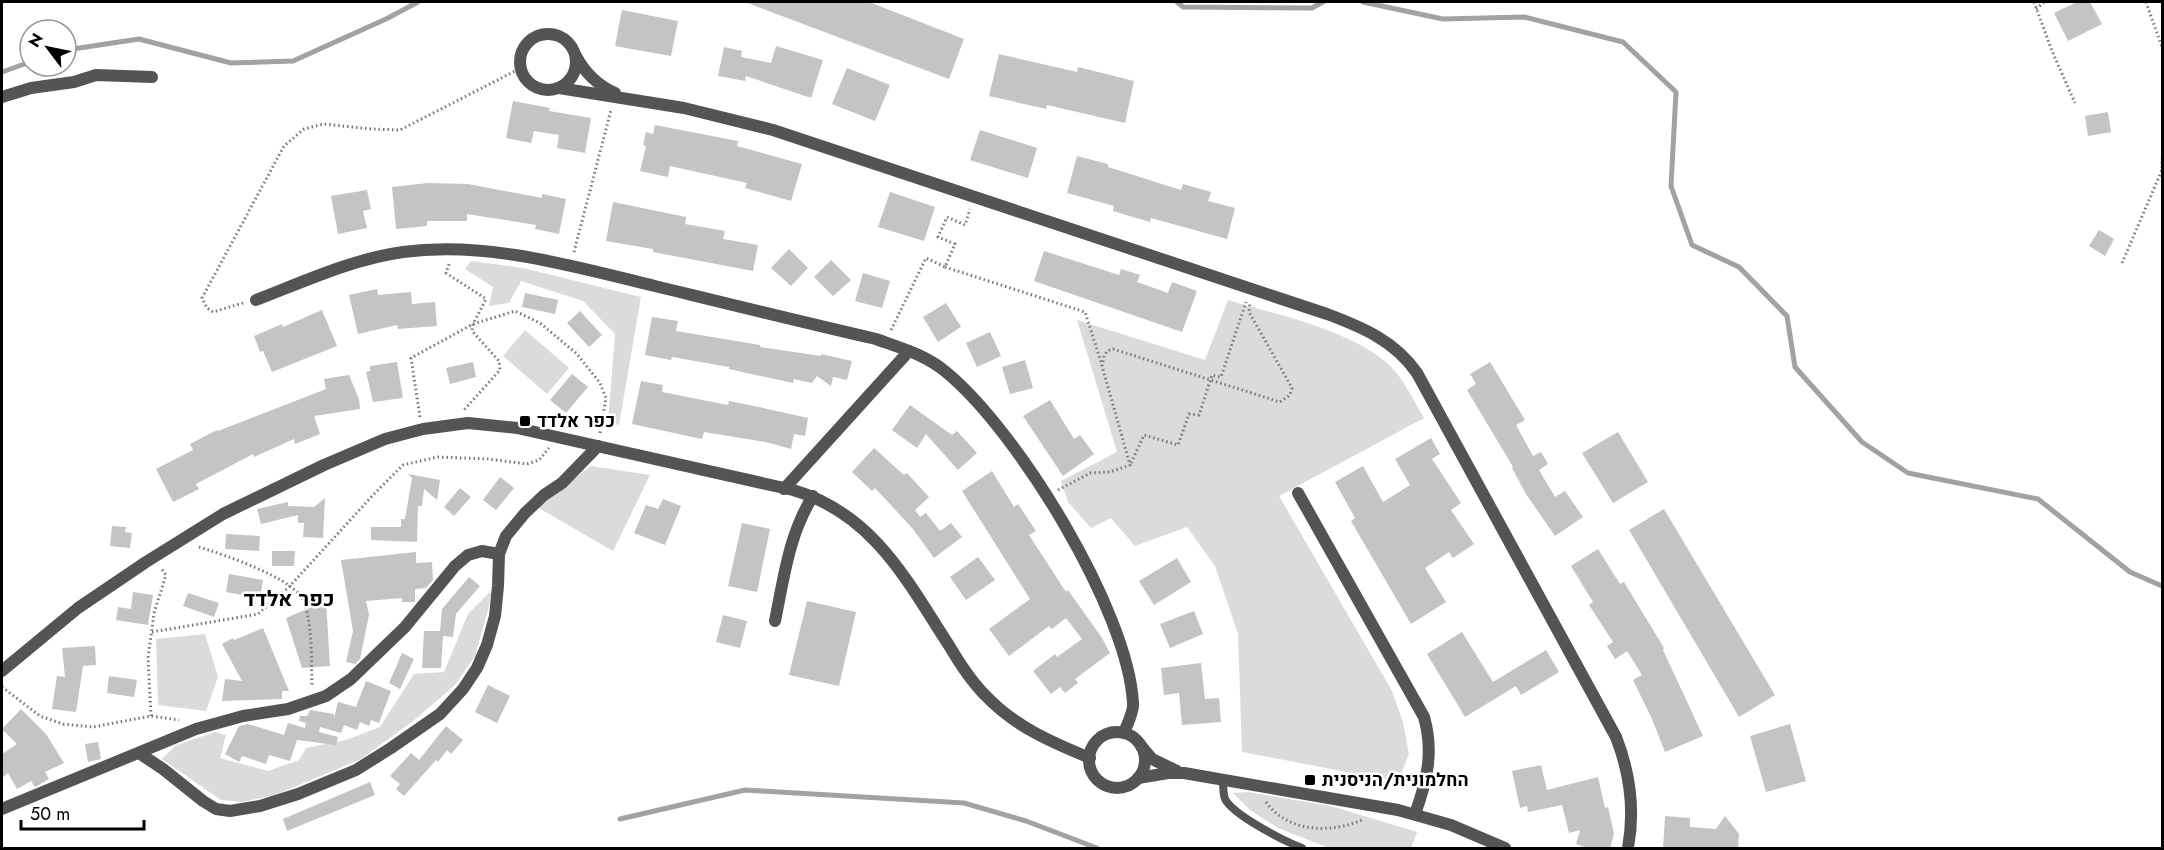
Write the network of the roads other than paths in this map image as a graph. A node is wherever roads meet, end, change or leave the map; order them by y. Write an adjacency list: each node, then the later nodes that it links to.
1 (575, 55): 3 (street); 3 (street); 4 (street)
2 (152, 77): 5 (street)
3 (559, 87): 4 (street)
4 (619, 97): 26 (street)
5 (2, 98)
6 (256, 300): 7 (street)
7 (909, 351): 9 (street); 15 (street)
8 (598, 446): 9 (street); 12 (street); 14 (street)
9 (784, 489): 11 (street)
10 (1298, 493): 23 (street)
11 (813, 496): 13 (street); 18 (street)
12 (499, 554): 17 (street); 17 (street)
13 (775, 621)
14 (2, 671)
15 (1124, 733): 16 (street); 18 (street)
16 (1141, 746): 19 (street); 20 (street)
17 (139, 753): 22 (street)
18 (1090, 758): 20 (street)
19 (1184, 773): 20 (street); 21 (street)
20 (1138, 778)
21 (1223, 780): 23 (street); 24 (lane)
22 (2, 809)
23 (1415, 814): 25 (street)
24 (1302, 849)
25 (1504, 849)
26 (1628, 849)

